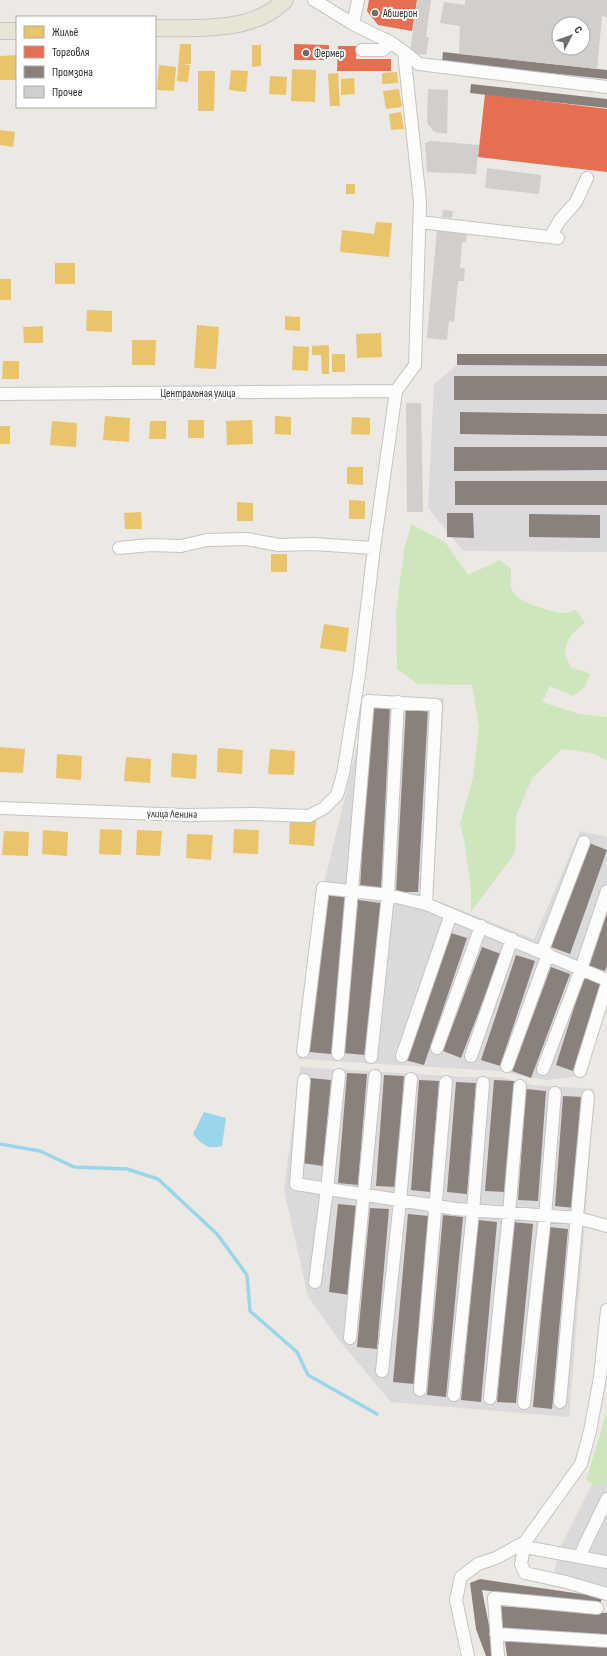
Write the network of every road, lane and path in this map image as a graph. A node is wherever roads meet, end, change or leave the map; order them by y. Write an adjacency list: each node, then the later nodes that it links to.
1 (285, 0): 5 (main road)
2 (314, 0): 4 (street)
3 (358, 0): 4 (street)
4 (353, 24): 8 (street)
5 (156, 28)
6 (0, 31): 7 (main road)
7 (16, 31)
8 (390, 42): 9 (street); 10 (street)
9 (362, 50)
10 (404, 52): 11 (street); 13 (street)
11 (607, 88)
12 (587, 178): 13 (street)
13 (420, 222): 14 (street)
14 (396, 391): 15 (street, Центральная улица); 17 (street)
15 (0, 394)
16 (119, 548): 17 (street)
17 (374, 548): 19 (street, улица Ленина)
18 (398, 702): 21 (street); 23 (street); 24 (street)
19 (0, 808)
20 (584, 842): 28 (street)
21 (352, 890): 23 (street); 33 (street); 34 (street)
22 (607, 891): 29 (street)
23 (388, 895): 24 (street); 37 (street)
24 (426, 904): 25 (street)
25 (451, 914): 26 (street); 35 (street)
26 (481, 926): 27 (street); 32 (street)
27 (512, 939): 28 (street); 36 (street)
28 (545, 953): 29 (street); 38 (street)
29 (581, 969): 30 (street); 39 (street)
30 (607, 980)
31 (607, 984): 40 (street)
32 (437, 1048)
33 (303, 1051)
34 (338, 1054)
35 (402, 1056)
36 (471, 1056)
37 (371, 1057)
38 (507, 1066)
39 (543, 1069)
40 (580, 1071)
41 (339, 1075): 50 (street)
42 (375, 1076): 51 (street)
43 (411, 1079): 52 (street)
44 (304, 1080): 50 (street)
45 (446, 1082): 53 (street)
46 (483, 1083): 54 (street)
47 (520, 1086): 55 (street)
48 (555, 1093): 56 (street)
49 (588, 1096): 57 (street)
50 (327, 1189): 51 (street); 59 (street)
51 (365, 1195): 52 (street); 61 (street)
52 (400, 1200): 53 (street); 62 (street)
53 (436, 1206): 54 (street); 63 (street)
54 (474, 1211): 55 (street); 64 (street)
55 (509, 1213): 56 (street); 65 (street)
56 (545, 1216): 57 (street); 67 (street)
57 (578, 1218): 58 (street); 66 (street)
58 (607, 1226)
59 (315, 1282)
60 (607, 1310): 69 (street)
61 (350, 1338)
62 (382, 1370)
63 (420, 1390)
64 (454, 1395)
65 (490, 1398)
66 (560, 1402)
67 (524, 1403)
68 (607, 1499): 70 (street)
69 (525, 1545): 70 (street); 72 (street); 76 (street)
70 (579, 1557): 71 (street)
71 (607, 1562)
72 (607, 1594)
73 (597, 1608): 74 (street)
74 (496, 1634): 75 (street); 77 (street)
75 (607, 1641)
76 (468, 1656)
77 (498, 1656)

